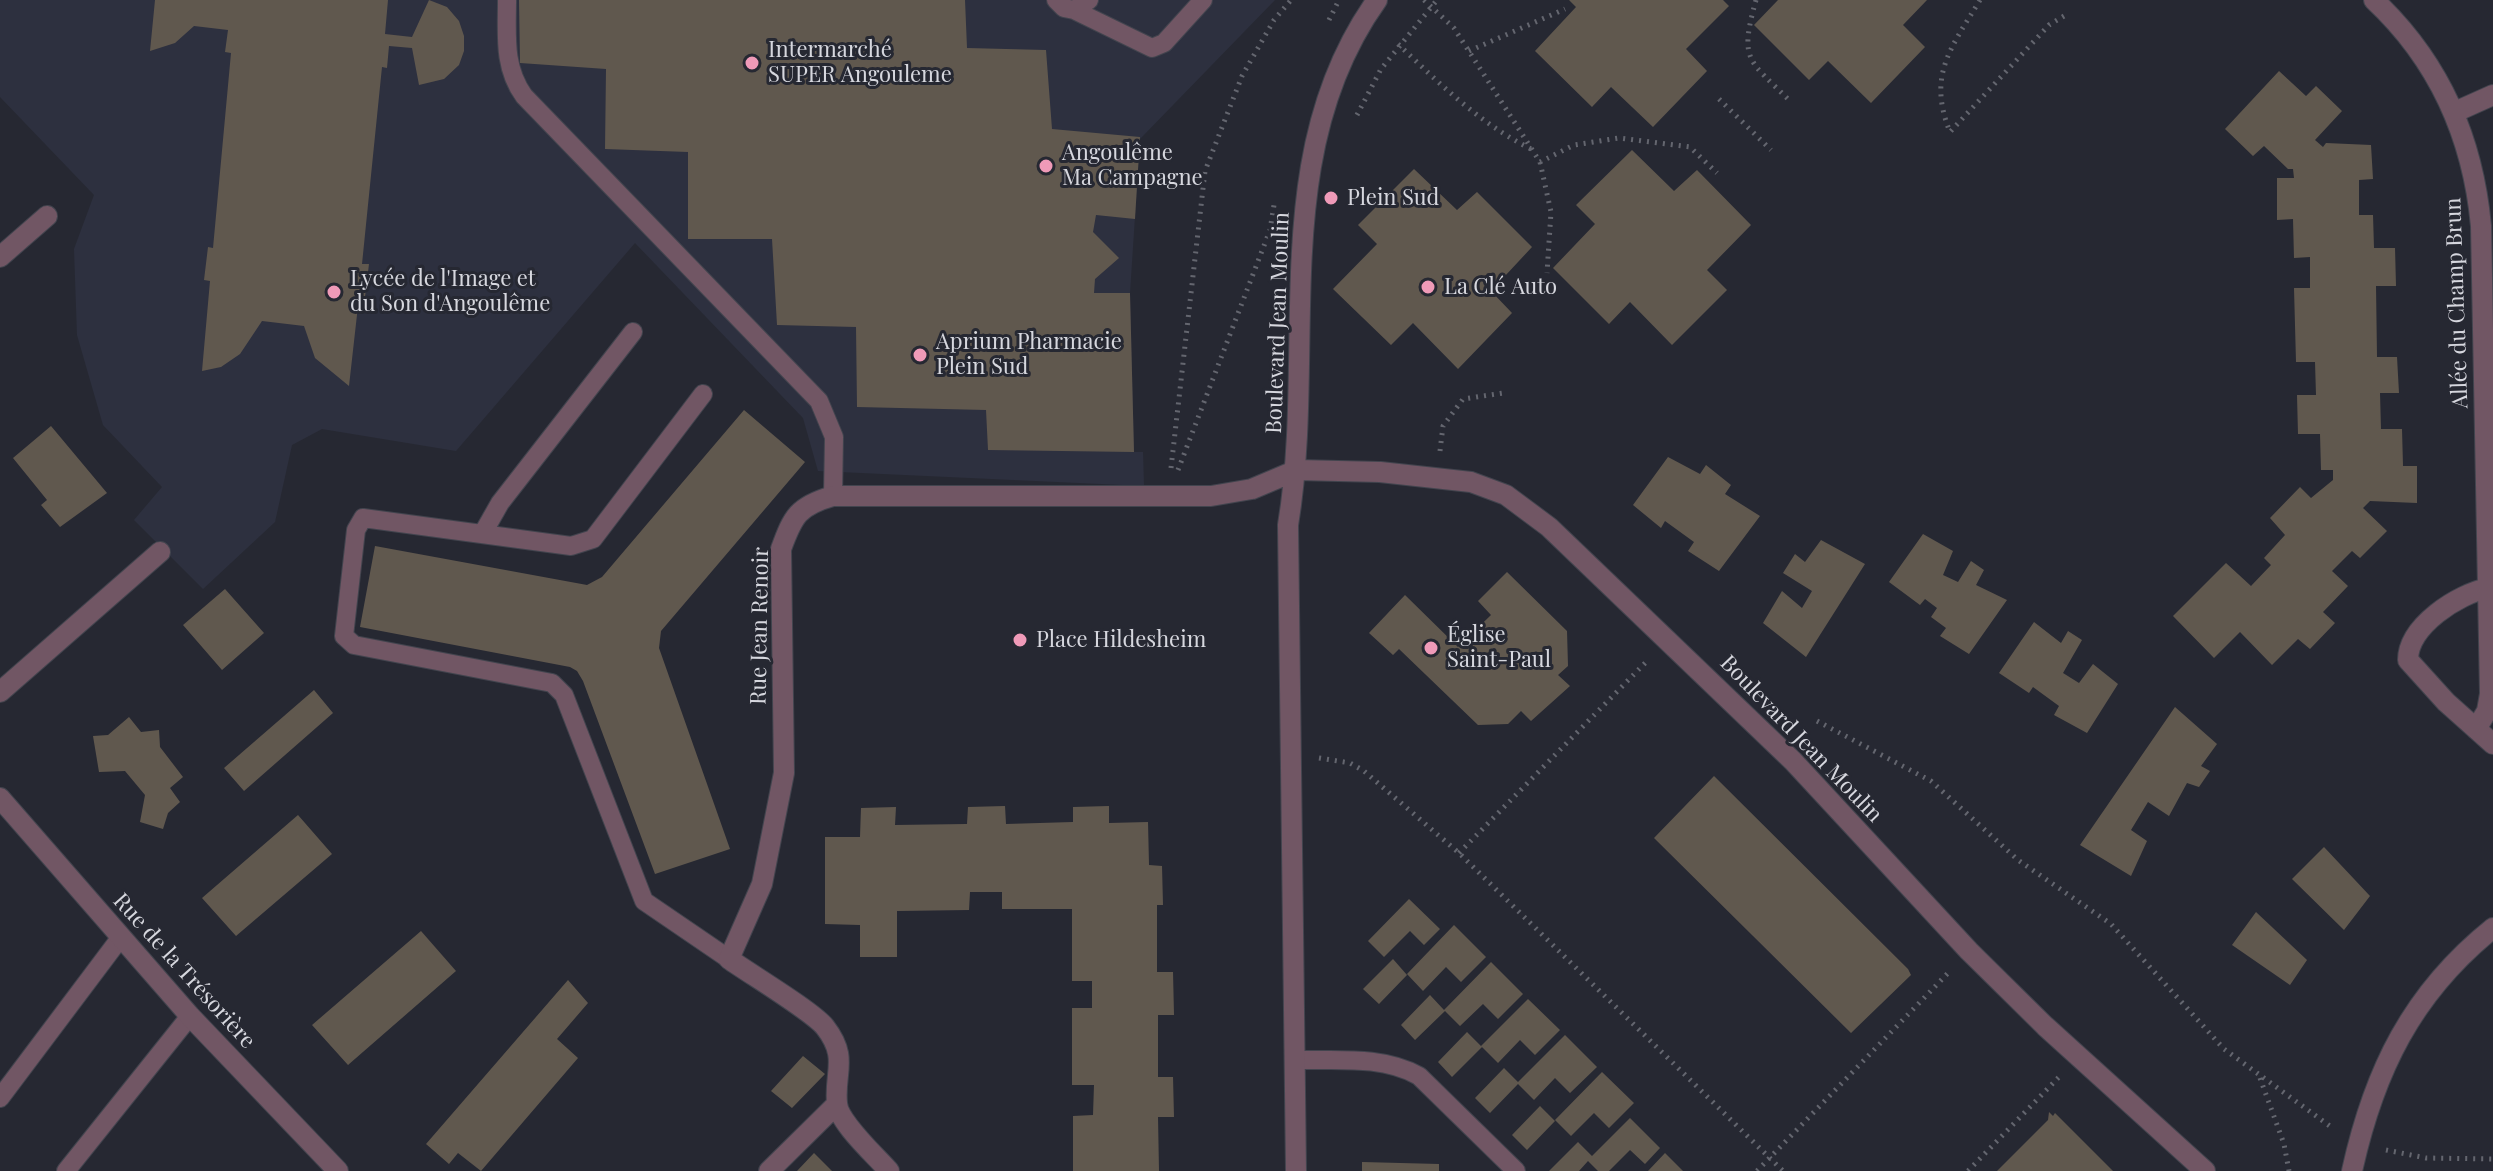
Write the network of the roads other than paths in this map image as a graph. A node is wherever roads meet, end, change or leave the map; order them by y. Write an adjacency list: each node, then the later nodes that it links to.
1 (507, 0): 14 (lane)
2 (1056, 0): 6 (lane)
3 (1203, 0): 6 (lane)
4 (1377, 0): 13 (street, Boulevard Jean Moulin)
5 (2374, 0): 8 (street, Allée du Champ Brun)
6 (1082, 5)
7 (2493, 95): 8 (street)
8 (2455, 112): 17 (street, Allée du Champ Brun)
9 (47, 216): 10 (street)
10 (0, 257)
11 (633, 332): 15 (lane)
12 (703, 394): 15 (lane)
13 (1297, 470): 14 (street, Rue Jean Renoir); 26 (street, Boulevard Jean Moulin); 35 (street, Boulevard Jean Moulin)
14 (833, 496): 24 (street, Rue Jean Renoir)
15 (483, 533): 24 (lane)
16 (160, 552): 18 (street)
17 (2488, 588): 19 (street, Allée du Champ Brun); 19 (street)
18 (0, 692)
19 (2476, 729): 20 (street)
20 (2493, 744)
21 (0, 798): 23 (street, Rue de la Trésorière)
22 (2493, 928): 36 (street)
23 (121, 937): 25 (street, Rue de la Trésorière); 27 (lane)
24 (729, 959): 28 (street)
25 (190, 1016): 29 (lane); 30 (street, Rue de la Trésorière)
26 (1294, 1060): 33 (street, Boulevard Jean Moulin); 34 (lane)
27 (0, 1098)
28 (836, 1105): 31 (street); 32 (street)
29 (66, 1171)
30 (338, 1171)
31 (769, 1171)
32 (889, 1171)
33 (1296, 1171)
34 (1516, 1171)
35 (2205, 1171)
36 (2352, 1171)

